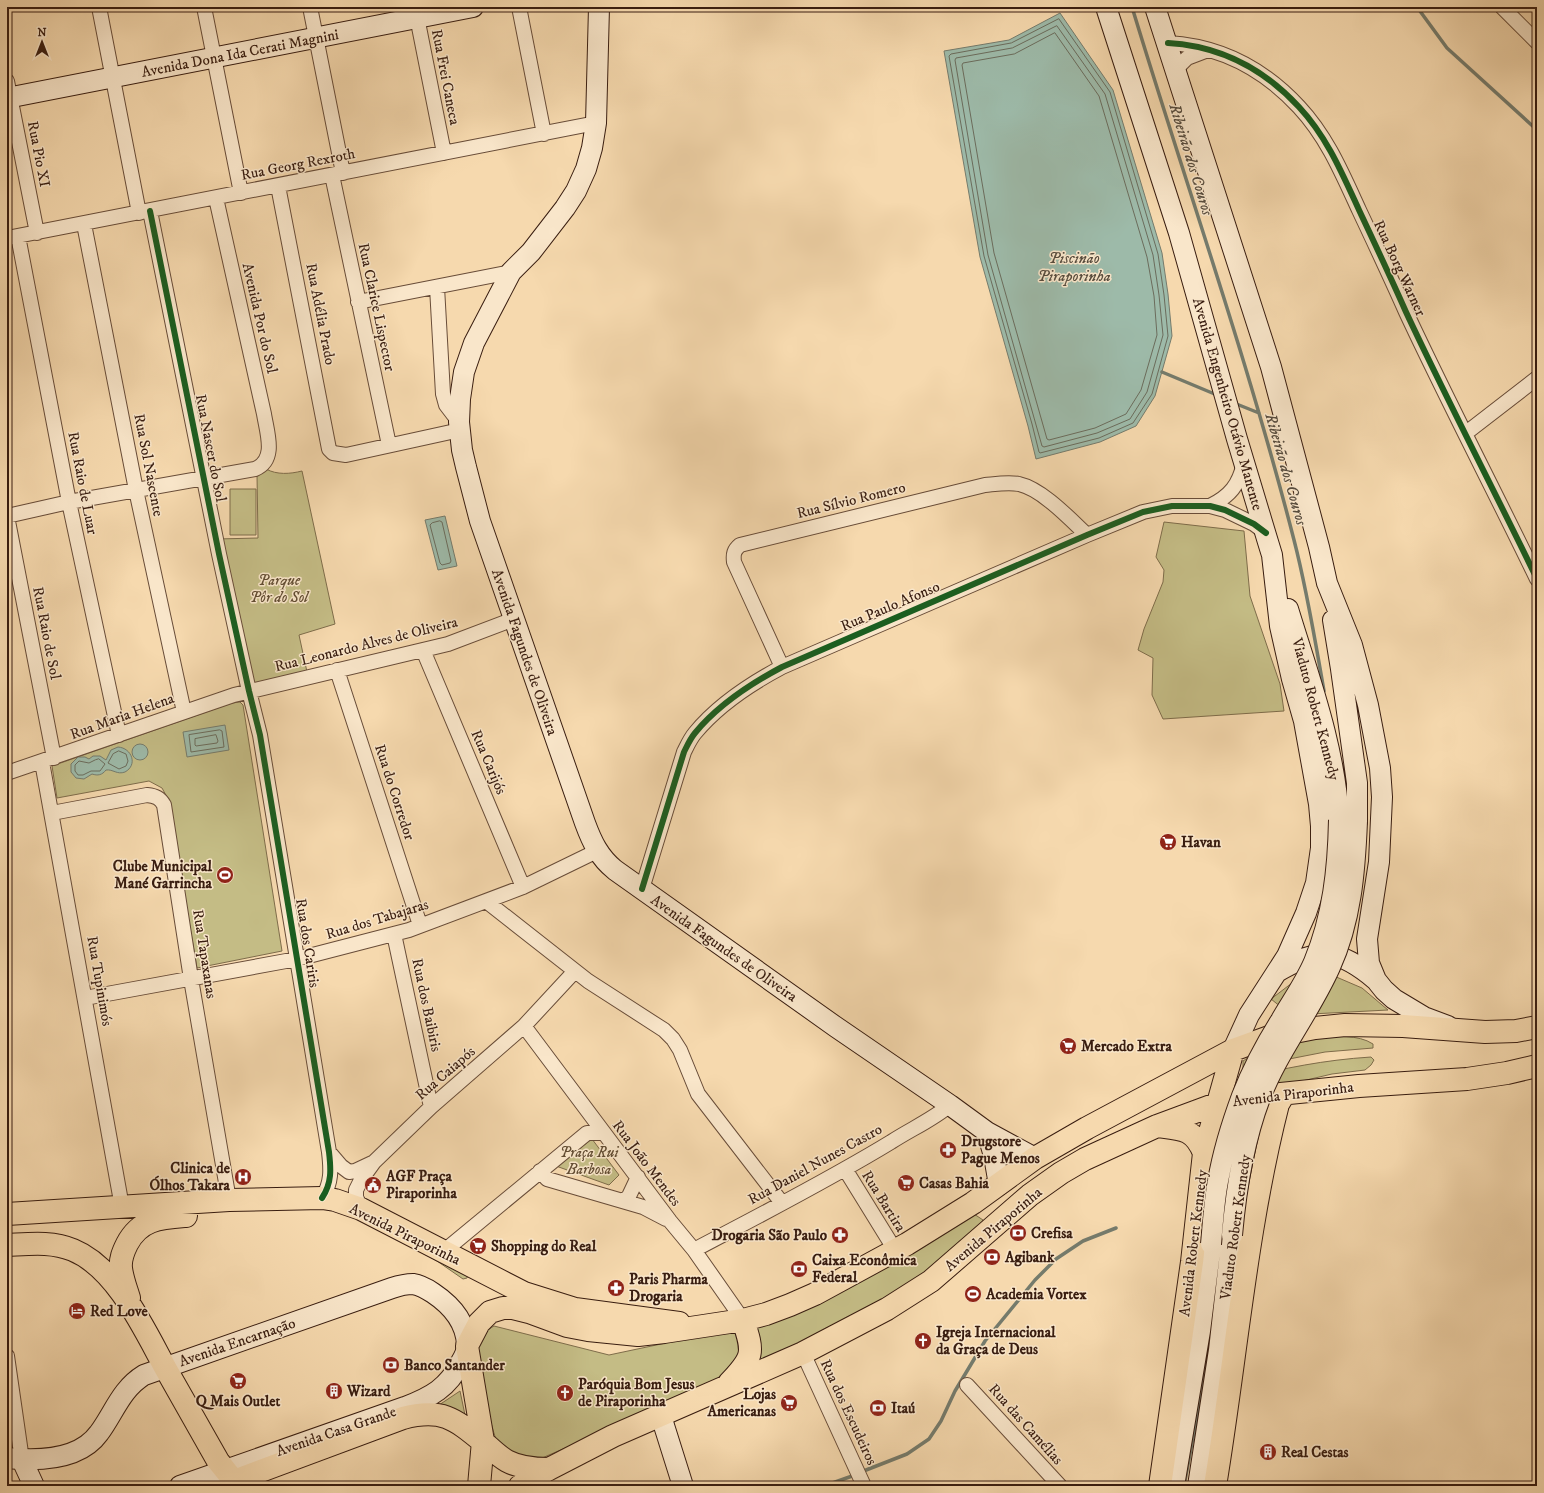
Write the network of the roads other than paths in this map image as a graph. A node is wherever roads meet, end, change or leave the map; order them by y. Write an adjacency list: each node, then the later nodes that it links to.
1 (99, 7): 17 (street, Rua Nascer do Sol)
2 (204, 7): 15 (street)
3 (310, 7): 11 (street, Rua Clarice Lispector)
4 (473, 7): 10 (main road, Avenida Dona Ida Cerati Magnini)
5 (519, 7): 20 (street)
6 (599, 7): 19 (main road, Avenida Fagundes de Oliveira)
7 (1106, 7): 37 (main road, Avenida Engenheiro Otávio Manente)
8 (1155, 7): 13 (main road)
9 (1502, 7): 12 (street)
10 (416, 12): 11 (main road, Avenida Dona Ida Cerati Magnini); 21 (street, Rua Frei Caneca)
11 (316, 38): 15 (main road, Avenida Dona Ida Cerati Magnini); 22 (street, Rua Clarice Lispector)
12 (1537, 42)
13 (1168, 43): 14 (street, Rua Borg Warner); 16 (main road)
14 (1209, 49): 16 (street); 35 (street, Rua Borg Warner)
15 (214, 58): 17 (main road, Avenida Dona Ida Cerati Magnini); 24 (street)
16 (1176, 69): 47 (main road)
17 (113, 77): 18 (main road, Avenida Dona Ida Cerati Magnini); 26 (street, Rua Nascer do Sol)
18 (8, 92): 28 (street, Rua Pio XI)
19 (596, 123): 20 (street, Rua Georg Rexroth); 30 (main road, Avenida Fagundes de Oliveira)
20 (544, 134): 21 (street, Rua Georg Rexroth)
21 (444, 153): 22 (street, Rua Georg Rexroth)
22 (338, 174): 23 (street, Rua Georg Rexroth); 32 (street, Rua Clarice Lispector)
23 (278, 186): 24 (street, Rua Georg Rexroth); 36 (street, Rua Adélia Prado)
24 (241, 193): 25 (street, Rua Georg Rexroth)
25 (216, 198): 26 (street, Rua Georg Rexroth); 38 (street, Avenida Por do Sol)
26 (145, 212): 27 (street, Rua Georg Rexroth); 38 (street, Rua Nascer do Sol)
27 (84, 224): 28 (street, Rua Georg Rexroth); 39 (street, Rua Sol Nascente)
28 (37, 233): 29 (street, Rua Georg Rexroth)
29 (13, 237): 40 (street, Rua Raio de Luar)
30 (511, 272): 31 (street); 34 (main road, Avenida Fagundes de Oliveira)
31 (437, 287): 32 (street); 34 (street)
32 (358, 302): 36 (street, Rua Clarice Lispector)
33 (1537, 378): 35 (street)
34 (460, 426): 36 (street); 48 (main road, Avenida Fagundes de Oliveira)
35 (1466, 433): 46 (street, Rua Borg Warner)
36 (389, 445)
37 (1244, 463): 41 (street); 43 (main road, Avenida Engenheiro Otávio Manente)
38 (203, 478): 39 (street); 52 (street, Rua Nascer do Sol)
39 (136, 490): 40 (street); 53 (street, Rua Sol Nascente)
40 (69, 502): 42 (street); 54 (street, Rua Raio de Luar)
41 (1210, 506): 43 (street, Rua Paulo Afonso); 44 (street, Rua Paulo Afonso)
42 (7, 516): 55 (street, Rua Raio de Sol)
43 (1266, 532): 45 (main road, Avenida Engenheiro Otávio Manente)
44 (1088, 535): 50 (street, Rua Paulo Afonso); 50 (street, Rua Sílvio Romero)
45 (1272, 555): 62 (main road, Avenida Engenheiro Otávio Manente); 130 (main road, Viaduto Robert Kennedy, bridge)
46 (1537, 579)
47 (1327, 583): 63 (main road); 131 (main road, Viaduto Robert Kennedy, bridge)
48 (514, 619): 49 (street, Rua Leonardo Alves de Oliveira); 58 (main road, Avenida Fagundes de Oliveira)
49 (423, 650): 51 (street, Rua Leonardo Alves de Oliveira); 59 (street, Rua Carijós)
50 (782, 667): 60 (street, Rua Paulo Afonso)
51 (337, 670): 52 (street, Rua Leonardo Alves de Oliveira); 64 (street, Rua do Corredor)
52 (249, 691): 53 (street, Rua Maria Helena); 66 (street, Rua dos Cariris)
53 (184, 712): 54 (street, Rua Maria Helena)
54 (119, 735): 55 (street, Rua Maria Helena)
55 (48, 760): 56 (street, Rua Maria Helena); 57 (street, Rua Tupinimós)
56 (7, 774)
57 (52, 813): 69 (street, Rua Tapaxanas); 71 (street, Rua Tupinimós)
58 (597, 851): 59 (street, Rua dos Tabajaras); 60 (main road, Avenida Fagundes de Oliveira)
59 (522, 887): 61 (street, Rua dos Tabajaras)
60 (642, 889): 80 (main road, Avenida Fagundes de Oliveira)
61 (486, 901): 64 (street, Rua dos Tabajaras); 67 (street)
62 (1306, 913): 63 (main road); 68 (main road, Avenida Engenheiro Otávio Manente)
63 (1369, 923): 70 (main road)
64 (420, 925): 65 (street, Rua dos Tabajaras)
65 (394, 934): 66 (street, Rua dos Tabajaras); 81 (street, Rua dos Baibiris)
66 (297, 960): 69 (street, Rua dos Tabajaras); 87 (street, Rua dos Cariris)
67 (575, 971): 73 (street, Rua Caiapós); 99 (street)
68 (1276, 972): 70 (main road); 72 (main road, Avenida Engenheiro Otávio Manente)
69 (191, 978): 71 (street, Rua dos Tabajaras); 97 (street, Rua Tapaxanas)
70 (1376, 980): 75 (main road)
71 (85, 998): 100 (street, Rua Tupinimós)
72 (1253, 1008): 76 (main road, Avenida Robert Kennedy)
73 (524, 1026): 81 (street, Rua Caiapós); 82 (street, Rua João Mendes)
74 (1537, 1027): 75 (main road, Avenida Piraporinha)
75 (1462, 1031): 76 (main road, Avenida Piraporinha)
76 (1233, 1050): 79 (main road, Avenida Robert Kennedy); 88 (main road, Avenida Piraporinha)
77 (1537, 1066): 78 (main road, Avenida Piraporinha)
78 (1284, 1094): 79 (main road, Avenida Piraporinha); 94 (main road)
79 (1219, 1103): 83 (main road, Avenida Piraporinha); 90 (main road, Avenida Robert Kennedy)
80 (950, 1105): 84 (main road, Avenida Fagundes de Oliveira); 91 (street, Rua Daniel Nunes Castro)
81 (431, 1107): 89 (street, Rua Caiapós)
82 (590, 1116): 85 (street); 86 (street, Rua João Mendes)
83 (1157, 1126): 90 (main road); 112 (main road, Avenida Piraporinha)
84 (987, 1132): 88 (main road, Avenida Fagundes de Oliveira); 95 (main road)
85 (587, 1133): 86 (street); 92 (street)
86 (604, 1133): 93 (street, Rua João Mendes)
87 (329, 1152): 89 (street); 96 (street, Rua dos Cariris)
88 (1035, 1158): 95 (main road, Avenida Piraporinha)
89 (374, 1162): 101 (street, Rua Caiapós)
90 (1203, 1163): 94 (main road); 129 (main road, Avenida Robert Kennedy)
91 (845, 1169): 99 (street, Rua Daniel Nunes Castro); 106 (street, Rua Bartira)
92 (540, 1170): 98 (street); 107 (street)
93 (638, 1177): 98 (street); 103 (street, Rua João Mendes)
94 (1260, 1183): 132 (main road)
95 (999, 1185): 106 (main road, Avenida Piraporinha)
96 (322, 1198): 97 (main road, Avenida Piraporinha); 101 (main road, Avenida Piraporinha)
97 (229, 1200): 100 (main road, Avenida Piraporinha); 108 (main road)
98 (624, 1201): 103 (street)
99 (782, 1203): 105 (street, Rua Daniel Nunes Castro)
100 (122, 1207): 102 (main road, Avenida Piraporinha)
101 (361, 1209): 107 (main road, Avenida Piraporinha)
102 (7, 1214)
103 (670, 1221): 105 (street, Rua João Mendes)
104 (7, 1245): 108 (main road)
105 (694, 1250): 109 (street, Rua João Mendes)
106 (895, 1250): 109 (main road, Avenida Piraporinha)
107 (443, 1252): 110 (main road, Avenida Piraporinha)
108 (132, 1307): 114 (main road)
109 (743, 1320): 110 (main road, Avenida Piraporinha); 116 (main road)
110 (698, 1326): 111 (main road, Avenida Piraporinha)
111 (467, 1346): 114 (main road, Avenida Encarnação); 118 (main road); 121 (main road, Avenida Casa Grande)
112 (803, 1353): 116 (main road, Avenida Piraporinha); 122 (street, Rua dos Escudeiros)
113 (7, 1356): 119 (street)
114 (165, 1367): 119 (main road, Avenida Encarnação); 121 (main road)
115 (967, 1385): 128 (street, Rua das Camélias)
116 (726, 1387): 117 (main road, Avenida Piraporinha)
117 (662, 1416): 120 (main road, Avenida Piraporinha); 127 (main road)
118 (483, 1442): 120 (main road); 121 (main road, Avenida Casa Grande); 125 (main road)
119 (15, 1459): 123 (main road)
120 (549, 1469): 126 (main road, Avenida Piraporinha)
121 (227, 1479): 124 (main road, Avenida Casa Grande)
122 (863, 1483)
123 (34, 1486)
124 (180, 1486)
125 (480, 1486)
126 (520, 1486)
127 (683, 1486)
128 (1060, 1486)
129 (1160, 1486)
130 (1174, 1486)
131 (1198, 1486)
132 (1215, 1486)

